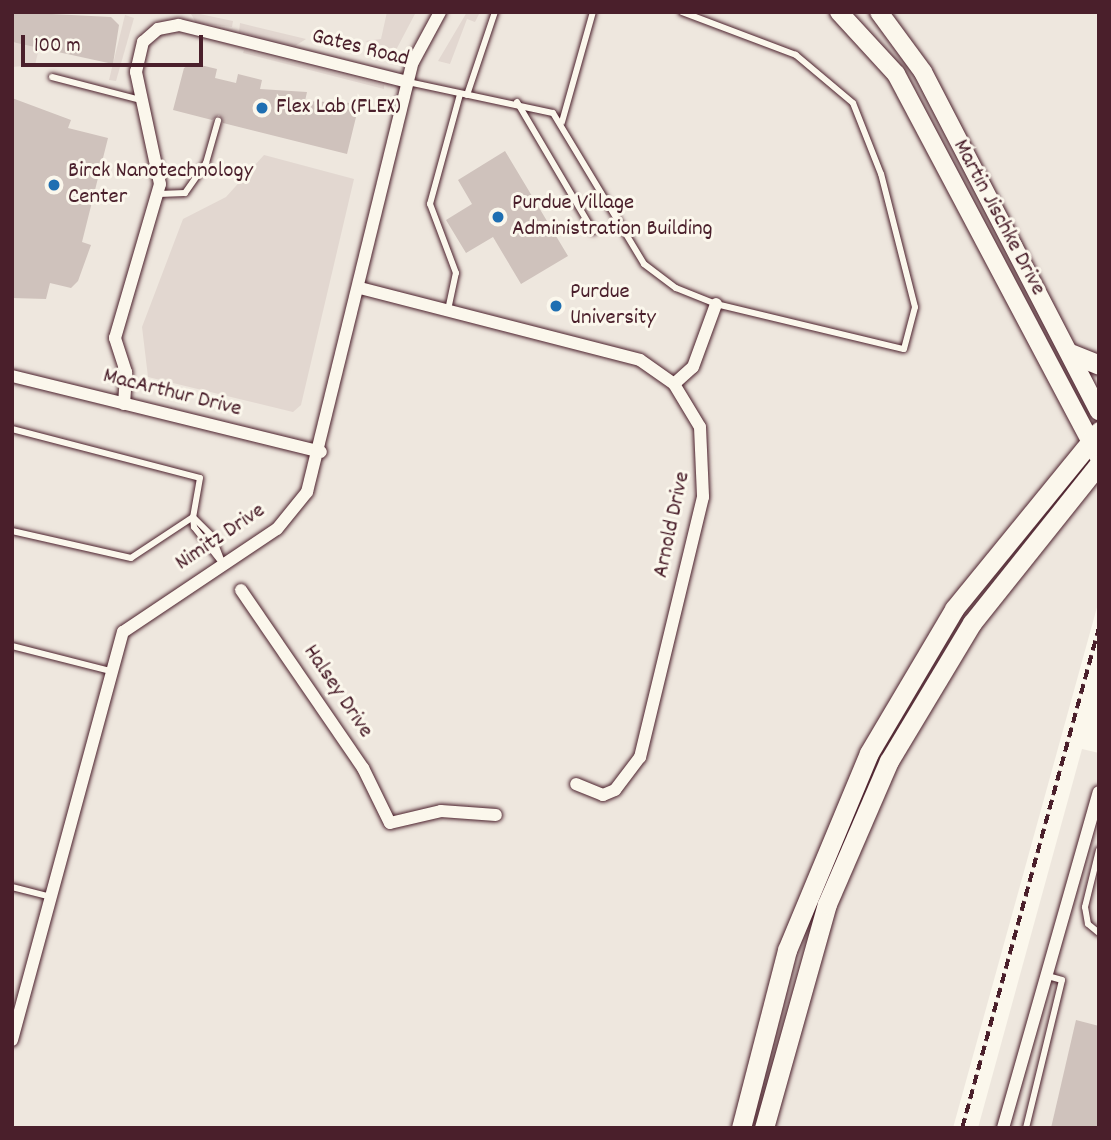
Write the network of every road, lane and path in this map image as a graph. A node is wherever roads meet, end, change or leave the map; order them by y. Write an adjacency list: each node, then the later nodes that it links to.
1 (440, 12): 8 (street, Nimitz Drive)
2 (495, 12): 9 (lane)
3 (593, 12): 13 (lane)
4 (682, 12): 17 (lane)
5 (839, 12): 26 (main road, Martin Jischke Drive)
6 (879, 12): 19 (main road, Martin Jischke Drive)
7 (52, 77): 10 (lane)
8 (408, 82): 9 (lane, Gates Road); 10 (street, Gates Road); 16 (street, Nimitz Drive)
9 (463, 94): 11 (lane, Gates Road); 18 (lane)
10 (142, 100): 14 (street, Gates Road)
11 (517, 102): 13 (lane, Gates Road); 15 (lane)
12 (218, 121): 14 (lane)
13 (562, 122): 17 (lane)
14 (159, 194): 23 (street, Gates Road)
15 (593, 231)
16 (360, 288): 18 (street, Arnold Drive); 27 (street, Nimitz Drive)
17 (716, 304): 22 (street)
18 (448, 310): 22 (street, Arnold Drive)
19 (1070, 353): 20 (main road); 24 (main road, Martin Jischke Drive)
20 (1099, 365)
21 (12, 376): 23 (street, MacArthur Drive)
22 (674, 384): 35 (street, Arnold Drive)
23 (124, 404): 27 (street, MacArthur Drive)
24 (1099, 411)
25 (12, 429): 29 (lane)
26 (1095, 443): 44 (main road)
27 (321, 452): 31 (street, Nimitz Drive)
28 (1099, 464): 45 (main road)
29 (193, 517): 30 (lane); 31 (lane)
30 (12, 531)
31 (223, 564): 34 (street, Nimitz Drive)
32 (241, 590): 37 (street, Halsey Drive)
33 (12, 646): 34 (lane)
34 (110, 671): 40 (street, Nimitz Drive)
35 (576, 784)
36 (1099, 792): 42 (street)
37 (496, 816)
38 (1099, 850): 41 (lane)
39 (12, 887): 40 (lane)
40 (51, 897): 43 (street, Nimitz Drive)
41 (1099, 933)
42 (1044, 975): 46 (street); 47 (lane)
43 (12, 1040)
44 (741, 1128)
45 (764, 1128)
46 (1003, 1128)
47 (1026, 1128)

